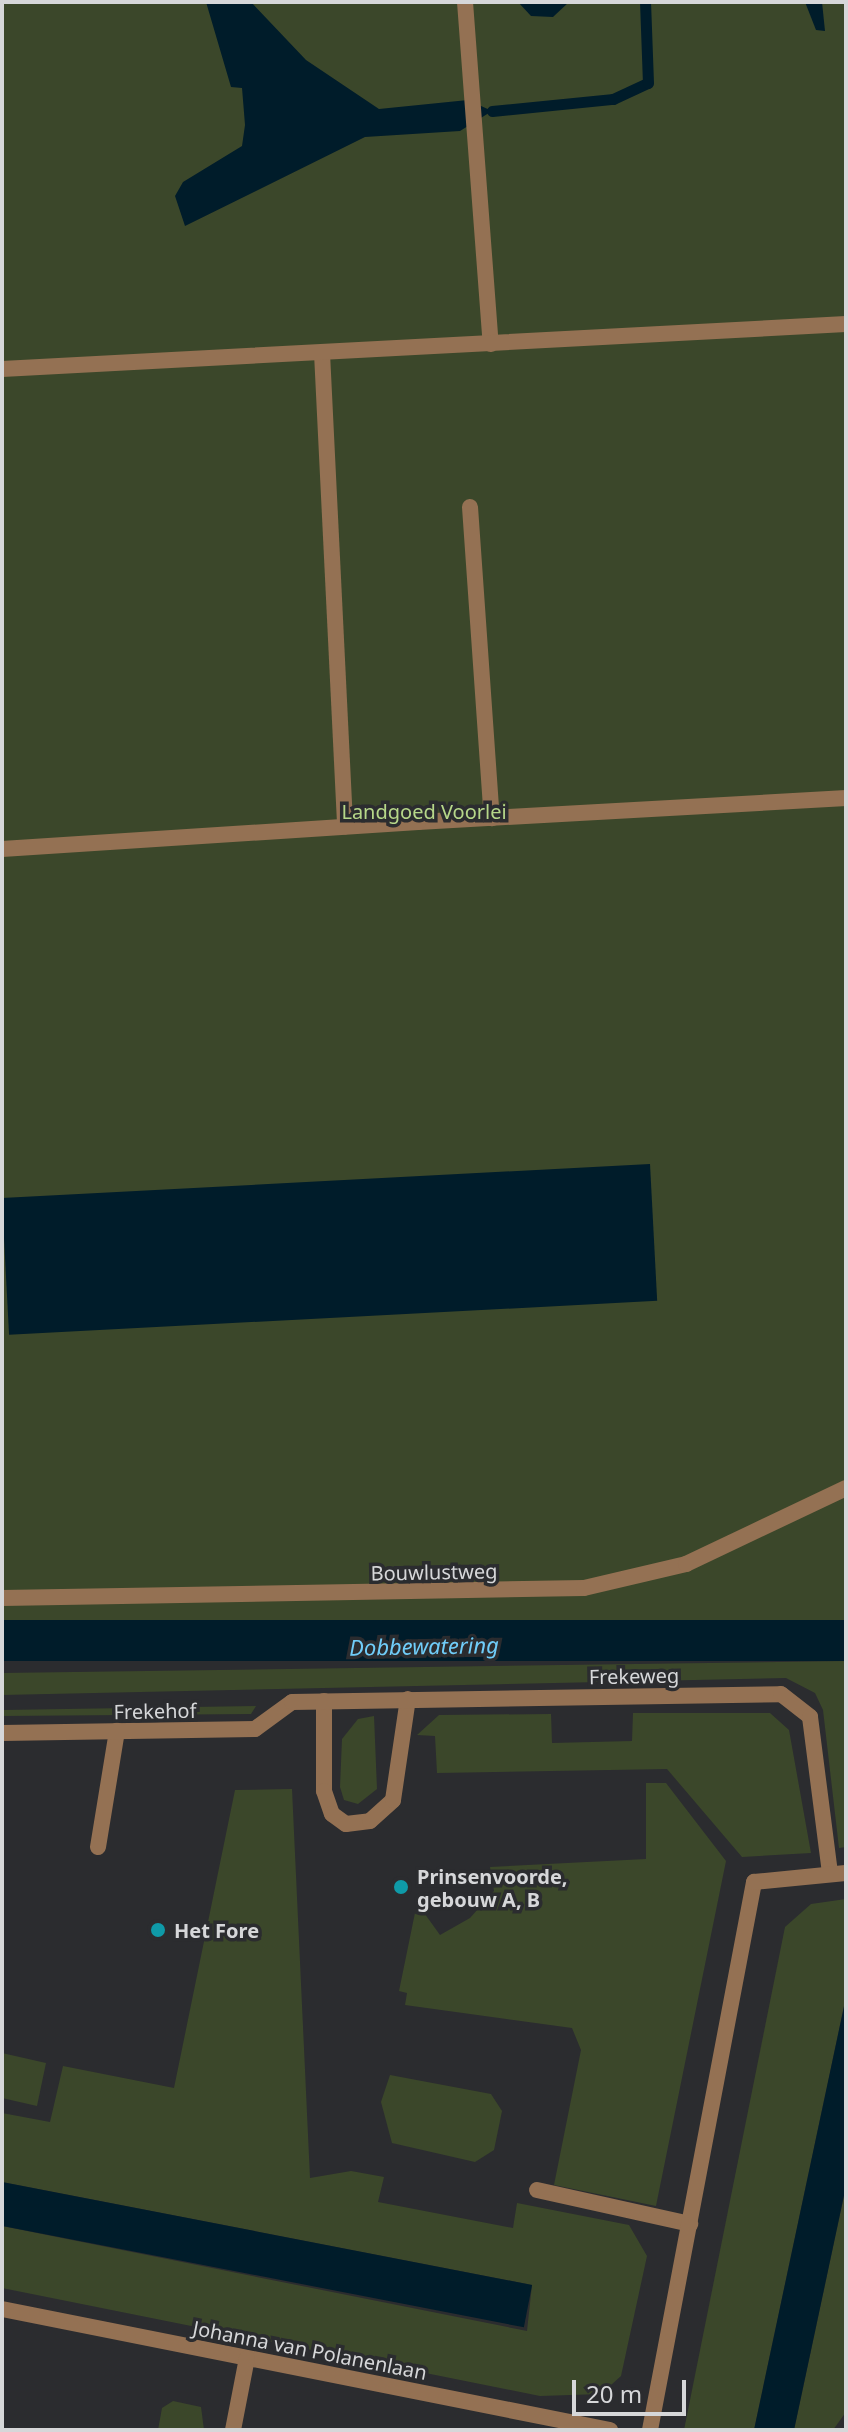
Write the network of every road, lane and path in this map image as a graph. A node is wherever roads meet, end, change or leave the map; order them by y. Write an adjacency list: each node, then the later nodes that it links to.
1 (465, 2): 3 (street)
2 (846, 324): 3 (street)
3 (491, 344): 4 (street)
4 (322, 353): 5 (street); 9 (street)
5 (2, 369)
6 (470, 507): 8 (street)
7 (846, 798): 8 (street)
8 (492, 818): 9 (street)
9 (345, 826): 10 (street)
10 (2, 849)
11 (846, 1488): 12 (street, Bouwlustweg)
12 (2, 1598)
13 (408, 1699): 14 (street, Frekeweg); 14 (street); 19 (street, Frekeweg)
14 (324, 1701): 15 (street, Frekeweg)
15 (292, 1702): 16 (street, Frekehof)
16 (117, 1731): 17 (street, Frekehof); 18 (street)
17 (5, 1734)
18 (98, 1847)
19 (838, 1874): 21 (street, Frekeweg)
20 (537, 2190): 21 (street)
21 (690, 2224): 26 (street, Frekeweg)
22 (2, 2309): 23 (street, Johanna van Polanenlaan)
23 (247, 2358): 24 (street); 25 (street, Johanna van Polanenlaan)
24 (233, 2430)
25 (610, 2430)
26 (650, 2430)

